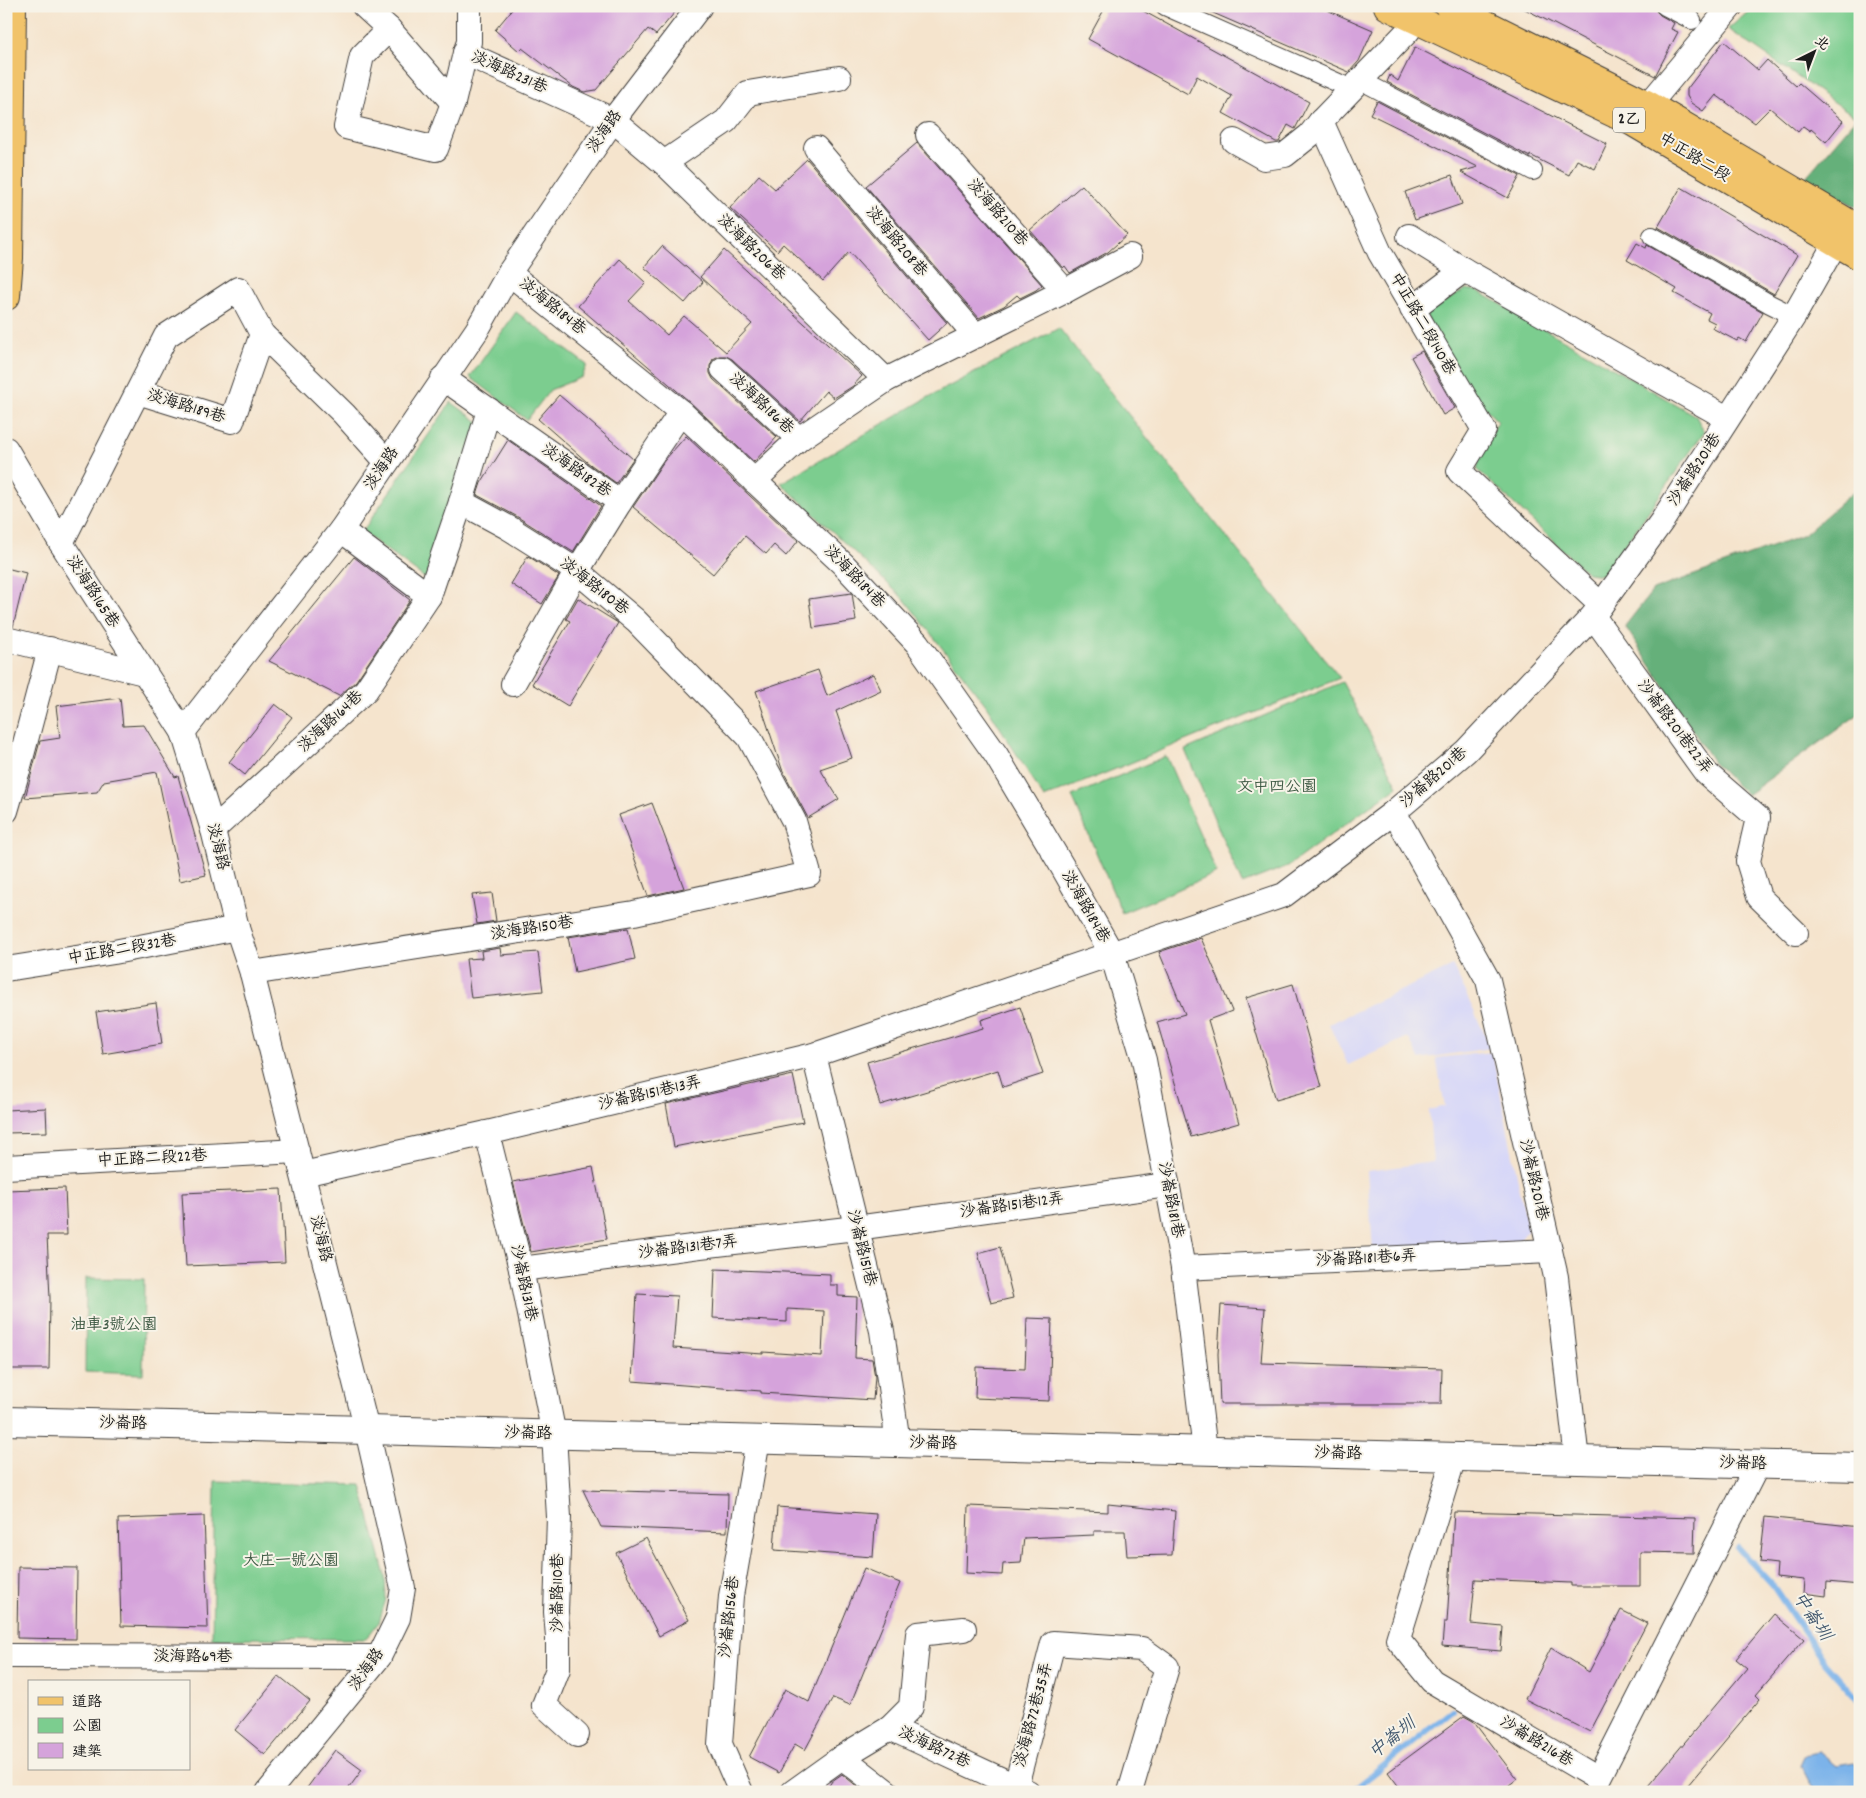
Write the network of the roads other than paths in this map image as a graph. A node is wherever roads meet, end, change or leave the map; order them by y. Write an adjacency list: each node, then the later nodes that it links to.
1 (12, 6): 34 (main road)
2 (364, 6): 12 (street)
3 (469, 6): 13 (street)
4 (700, 6): 18 (street, 淡海路)
5 (1165, 6): 15 (street)
6 (1388, 6): 10 (main road, 中正路二段 / 2乙)
7 (1449, 6): 17 (main road, 中正路二段 / 2乙)
8 (1665, 6): 11 (street)
9 (1731, 6): 17 (street)
10 (1413, 17): 15 (street); 17 (main road, 中正路二段 / 2乙)
11 (1692, 20)
12 (389, 29): 16 (street); 16 (street, 淡海路231巷)
13 (465, 53): 16 (street, 淡海路231巷); 18 (street, 淡海路231巷)
14 (839, 78): 23 (street)
15 (1356, 85): 19 (street); 24 (street)
16 (453, 103)
17 (1641, 113): 25 (main road, 中正路二段 / 2乙); 28 (main road, 中正路二段 / 2乙)
18 (613, 120): 23 (street, 淡海路206巷); 32 (street, 淡海路)
19 (1321, 121): 21 (street); 35 (street, 中正路二段140巷)
20 (928, 135): 33 (street, 淡海路210巷)
21 (1234, 141)
22 (816, 148): 38 (street, 淡海路208巷)
23 (664, 163): 41 (street, 淡海路206巷)
24 (1533, 171)
25 (1860, 230)
26 (1409, 236): 31 (street)
27 (1652, 236): 36 (street)
28 (1836, 242): 30 (main road, 中正路二段 / 2乙); 36 (street, 沙崙路201巷)
29 (1130, 256): 33 (street)
30 (1860, 256)
31 (1464, 270): 35 (street); 45 (street)
32 (509, 273): 40 (street, 淡海路); 44 (street, 淡海路184巷)
33 (1065, 291): 38 (street)
34 (6, 296)
35 (1412, 309): 56 (street, 中正路二段140巷)
36 (1794, 316): 45 (street, 沙崙路201巷)
37 (262, 334): 42 (street, 淡海路189巷); 42 (street, 淡海路189巷); 48 (street, 淡海路189巷)
38 (976, 336): 41 (street)
39 (723, 369): 46 (street, 淡海路186巷)
40 (443, 378): 43 (street, 淡海路182巷); 48 (street, 淡海路)
41 (886, 380): 46 (street)
42 (138, 392): 53 (street, 淡海路189巷)
43 (489, 410): 50 (street); 51 (street, 淡海路182巷)
44 (681, 412): 49 (street, 淡海路184巷); 51 (street, 淡海路182巷)
45 (1728, 418): 56 (street, 沙崙路201巷)
46 (799, 439): 49 (street)
47 (6, 449): 53 (street, 淡海路165巷)
48 (387, 462): 52 (street, 淡海路)
49 (754, 481): 69 (street, 淡海路184巷)
50 (461, 502): 54 (street, 淡海路180巷); 55 (street)
51 (620, 502): 54 (street)
52 (341, 530): 55 (street); 61 (street, 淡海路)
53 (60, 543): 59 (street, 淡海路165巷)
54 (577, 571): 60 (street); 66 (street, 淡海路180巷)
55 (429, 596): 65 (street, 淡海路164巷)
56 (1597, 611): 64 (street, 沙崙路201巷); 68 (street, 沙崙路201巷22弄)
57 (6, 639): 58 (street)
58 (50, 649): 59 (street); 62 (street)
59 (144, 673): 61 (street, 淡海路165巷)
60 (513, 684)
61 (183, 732): 65 (street, 淡海路)
62 (12, 768): 63 (street)
63 (6, 811)
64 (1394, 812): 69 (street); 79 (street, 沙崙路201巷)
65 (213, 830): 67 (street, 淡海路)
66 (809, 874): 71 (street, 淡海路150巷)
67 (237, 928): 70 (street, 中正路二段32巷); 71 (street, 淡海路)
68 (1796, 933)
69 (1112, 954): 72 (street); 77 (street, 沙崙路181巷)
70 (6, 969)
71 (252, 973): 74 (street, 淡海路)
72 (814, 1055): 73 (street, 沙崙路151巷13弄); 78 (street, 沙崙路151巷)
73 (487, 1133): 76 (street, 沙崙路151巷13弄); 81 (street, 沙崙路131巷)
74 (297, 1151): 75 (street, 中正路二段22巷); 76 (street, 淡海路)
75 (6, 1167)
76 (303, 1174): 83 (street, 淡海路)
77 (1167, 1185): 78 (street, 沙崙路151巷12弄); 80 (street, 沙崙路181巷)
78 (856, 1228): 81 (street, 沙崙路131巷7弄); 86 (street, 沙崙路151巷)
79 (1550, 1251): 80 (street, 沙崙路181巷6弄); 89 (street, 沙崙路201巷)
80 (1183, 1268): 87 (street, 沙崙路181巷)
81 (521, 1269): 84 (street, 沙崙路131巷)
82 (6, 1421): 83 (street, 沙崙路)
83 (367, 1430): 84 (street, 沙崙路); 94 (street, 淡海路)
84 (554, 1434): 85 (street, 沙崙路); 96 (street, 沙崙路110巷)
85 (758, 1440): 86 (street, 沙崙路); 100 (street, 沙崙路156巷)
86 (898, 1443): 87 (street, 沙崙路)
87 (1205, 1450): 88 (street, 沙崙路)
88 (1454, 1457): 89 (street, 沙崙路); 90 (street, 沙崙路216巷)
89 (1577, 1460): 90 (street, 沙崙路)
90 (1758, 1464): 91 (street, 沙崙路)
91 (1860, 1467)
92 (964, 1629): 95 (street)
93 (6, 1656): 94 (street, 淡海路69巷)
94 (379, 1658): 99 (street, 淡海路)
95 (890, 1728): 97 (street, 淡海路72巷); 98 (street, 淡海路72巷)
96 (577, 1735)
97 (842, 1757): 101 (street, 淡海路72巷); 102 (street)
98 (1022, 1789): 103 (street, 淡海路72巷35弄)
99 (268, 1792)
100 (741, 1792)
101 (793, 1792)
102 (888, 1792)
103 (1130, 1792)

